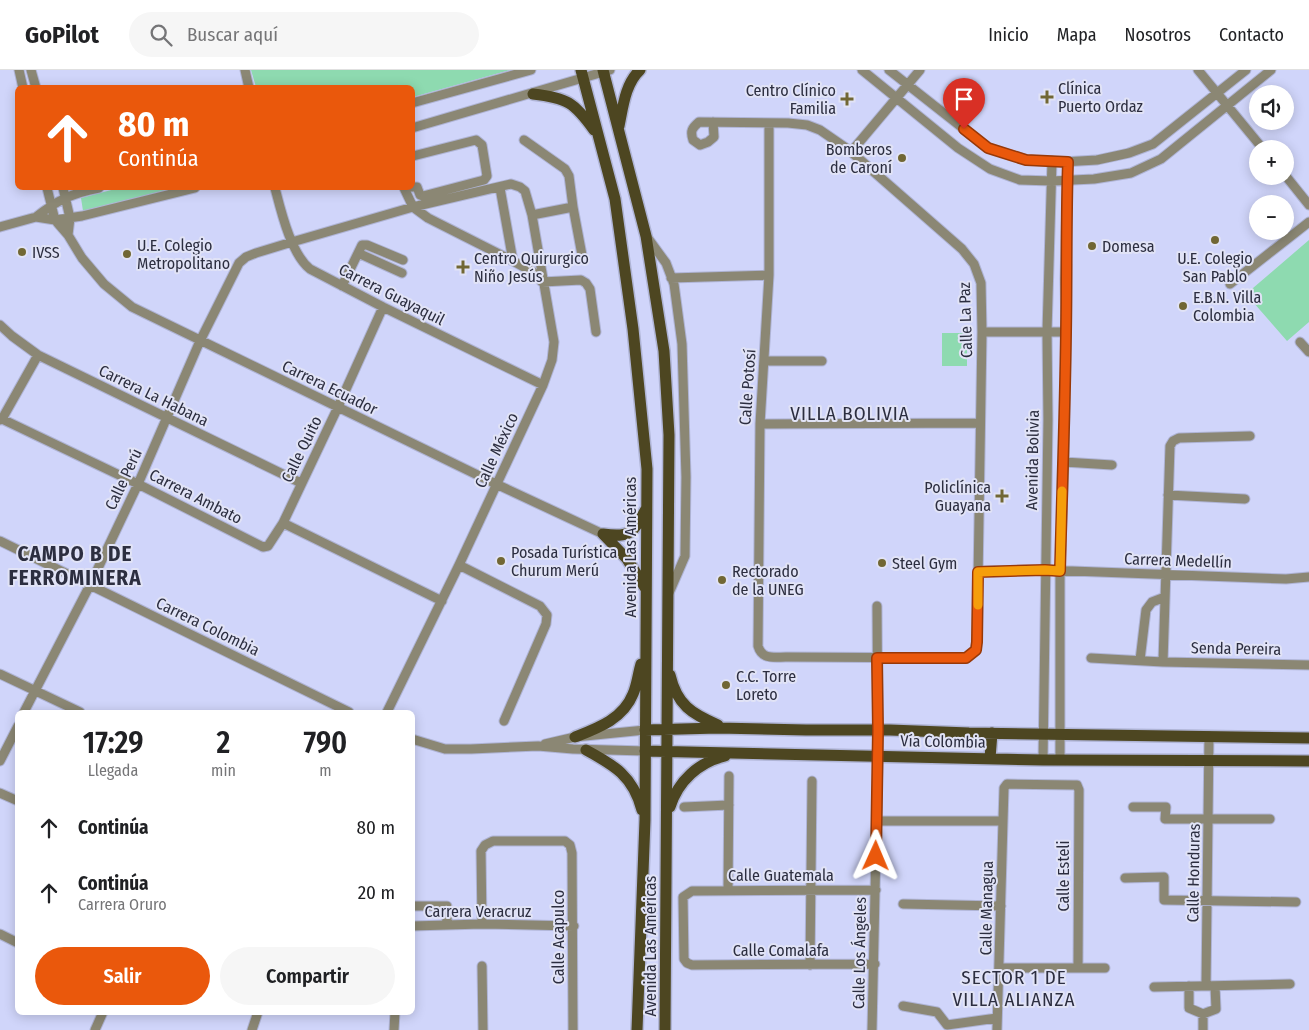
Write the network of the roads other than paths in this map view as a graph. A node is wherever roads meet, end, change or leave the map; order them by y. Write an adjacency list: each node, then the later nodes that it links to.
1 (19, 70): 14 (street)
2 (32, 70): 15 (street)
3 (245, 70): 16 (street)
4 (531, 70): 21 (street)
5 (640, 70): 26 (main road)
6 (862, 70): 20 (street)
7 (889, 70): 17 (street)
8 (920, 70): 17 (street)
9 (1198, 70): 18 (street)
10 (1246, 70): 18 (street)
11 (1271, 70): 22 (street)
12 (606, 71): 13 (street); 26 (main road, Avenida Las Américas)
13 (582, 74): 19 (street); 27 (main road, Avenida Las Américas)
14 (22, 85)
15 (35, 85)
16 (249, 85)
17 (907, 85): 20 (street); 32 (street)
18 (1218, 93): 22 (street); 33 (street)
19 (532, 94): 25 (street); 27 (main road)
20 (897, 98): 30 (street); 35 (street)
21 (415, 102)
22 (1228, 105): 29 (street); 34 (street)
23 (713, 122): 24 (street, Calle La Paz)
24 (769, 124): 30 (street, Calle La Paz); 63 (street, Calle Potosí)
25 (415, 127)
26 (618, 131): 56 (main road, Avenida Las Américas)
27 (598, 138): 94 (main road, Avenida Las Américas)
28 (524, 140): 48 (street)
29 (1257, 140)
30 (851, 152): 71 (street, Calle La Paz)
31 (415, 155): 37 (street)
32 (1052, 161): 33 (street); 35 (street, Avenida Bolivia)
33 (1068, 162): 34 (street, Avenida Bolivia)
34 (1068, 180): 35 (street); 73 (street, Avenida Bolivia)
35 (1052, 181): 72 (street, Avenida Bolivia)
36 (1293, 185): 46 (street)
37 (415, 187)
38 (500, 188): 47 (street); 49 (street, Calle México); 61 (street)
39 (48, 190): 45 (street)
40 (82, 190): 44 (street)
41 (186, 190): 51 (street)
42 (276, 190): 57 (street, Carrera Guayaquil)
43 (408, 190): 47 (street)
44 (64, 192): 45 (street); 51 (street)
45 (51, 204): 50 (street); 52 (street)
46 (1309, 205)
47 (413, 207): 57 (street); 61 (street)
48 (573, 207): 49 (street); 59 (street)
49 (532, 215): 65 (street, Calle México)
50 (36, 217): 52 (street); 54 (street)
51 (70, 218): 52 (street); 55 (street)
52 (55, 220): 55 (street, Carrera Ecuador)
53 (1309, 222): 66 (street)
54 (0, 227)
55 (68, 235): 74 (street, Carrera Ecuador)
56 (646, 236): 64 (street, Avenida Las Américas); 107 (main road, Avenida Las Américas)
57 (292, 242): 67 (street, Carrera Guayaquil); 74 (street, Calle Perú)
58 (358, 253): 60 (street); 62 (street); 67 (street)
59 (582, 255)
60 (403, 260)
61 (513, 260): 65 (street)
62 (402, 273)
63 (769, 275): 64 (street); 78 (street, Calle Potosí)
64 (672, 278): 107 (street, Avenida Las Américas)
65 (542, 282): 70 (street); 80 (street, Calle México)
66 (1230, 284)
67 (342, 286): 68 (street, Carrera Guayaquil)
68 (383, 307): 80 (street, Carrera Guayaquil); 81 (street, Calle Quito)
69 (0, 325): 77 (street, Carrera La Habana)
70 (596, 332)
71 (982, 332): 72 (street); 84 (street, Calle La Paz)
72 (1047, 332): 73 (street); 100 (street, Avenida Bolivia)
73 (1066, 332): 87 (street, Avenida Bolivia)
74 (200, 341): 81 (street, Carrera Ecuador); 82 (street, Calle Perú)
75 (1300, 342): 76 (street)
76 (1309, 352)
77 (38, 355): 82 (street, Carrera La Habana); 83 (street)
78 (764, 361): 79 (street); 85 (street, Calle Potosí)
79 (822, 362)
80 (542, 385): 91 (street, Calle México)
81 (338, 407): 89 (street, Calle Quito); 91 (street, Carrera Ecuador)
82 (168, 418): 89 (street, Carrera La Habana); 90 (street, Calle Perú)
83 (1, 420): 90 (street, Carrera Ambato)
84 (980, 423): 85 (street); 102 (street, Calle La Paz)
85 (760, 424): 112 (street, Calle Potosí)
86 (1250, 436): 92 (street)
87 (1064, 462): 88 (street); 101 (street, Avenida Bolivia)
88 (1112, 465)
89 (301, 483): 95 (street, Calle Quito)
90 (138, 484): 98 (street, Carrera Ambato); 105 (street, Calle Perú)
91 (496, 484): 96 (street, Carrera Ecuador); 99 (street, Calle México)
92 (1168, 495): 93 (street); 103 (street)
93 (1245, 499)
94 (648, 505): 96 (main road); 106 (main road, Avenida Las Américas)
95 (283, 523): 98 (street, Calle Quito); 109 (street)
96 (603, 534): 106 (main road)
97 (0, 541): 105 (street, Carrera Colombia)
98 (268, 546)
99 (459, 566): 109 (street, Calle México); 124 (street)
100 (1045, 570): 101 (street, Carrera Medellín); 102 (street, Carrera Medellín); 131 (street, Avenida Bolivia)
101 (1060, 571): 103 (street, Carrera Medellín); 132 (street, Avenida Bolivia)
102 (978, 572): 112 (street, Calle La Paz)
103 (1165, 574): 104 (street, Carrera Medellín); 108 (street)
104 (1309, 577)
105 (90, 585): 119 (street, Calle Perú); 122 (street, Carrera Colombia)
106 (646, 589): 111 (main road, Avenida Las Américas)
107 (669, 593): 114 (main road, Avenida Las Américas)
108 (1165, 597): 115 (street); 116 (street)
109 (442, 601): 123 (street, Calle México)
110 (877, 606): 112 (street, Calle Los Ángeles)
111 (646, 651): 127 (main road, Avenida Las Américas); 134 (main road)
112 (877, 658): 128 (street, Calle Los Ángeles)
113 (1091, 658): 115 (street, Senda Pereira)
114 (668, 660): 125 (main road); 126 (main road, Avenida Las Américas)
115 (1140, 660): 116 (street, Senda Pereira)
116 (1163, 662): 117 (street, Senda Pereira)
117 (1309, 665)
118 (0, 674): 119 (street)
119 (35, 691): 120 (street, Calle Perú); 121 (street)
120 (25, 710)
121 (76, 710)
122 (345, 710)
123 (388, 710)
124 (504, 721)
125 (724, 728): 126 (main road, Vía Colombia); 128 (main road, Vía Colombia)
126 (667, 729): 127 (main road, Vía Colombia); 140 (main road, Avenida Las Américas)
127 (645, 730): 134 (street); 139 (main road, Avenida Las Américas)
128 (878, 730): 130 (main road, Vía Colombia); 142 (street, Calle Los Ángeles)
129 (15, 732): 146 (street)
130 (992, 733): 131 (main road, Vía Colombia); 143 (main road)
131 (1043, 734): 132 (main road, Vía Colombia); 144 (street, Avenida Bolivia)
132 (1060, 734): 133 (main road, Vía Colombia); 145 (street, Avenida Bolivia)
133 (1209, 736): 135 (main road, Vía Colombia); 147 (street)
134 (575, 737): 137 (street)
135 (1309, 738)
136 (415, 740): 137 (street)
137 (538, 746): 138 (street)
138 (586, 750): 139 (street); 160 (main road)
139 (645, 751): 140 (main road, Vía Colombia); 160 (main road, Avenida Las Américas)
140 (668, 752): 141 (main road, Vía Colombia); 157 (main road, Avenida Las Américas)
141 (737, 754): 142 (main road, Vía Colombia); 157 (main road)
142 (878, 756): 143 (main road, Vía Colombia); 162 (street, Calle Los Ángeles)
143 (990, 758): 144 (main road, Vía Colombia)
144 (1043, 760): 145 (main road, Vía Colombia)
145 (1060, 760): 147 (main road, Vía Colombia)
146 (0, 761)
147 (1210, 761): 148 (main road, Vía Colombia); 158 (street, Calle Honduras)
148 (1309, 762)
149 (729, 776): 154 (street)
150 (812, 781): 164 (street)
151 (1077, 786): 161 (street, Calle Managua); 182 (street, Calle Esteli)
152 (0, 793): 153 (street)
153 (15, 798)
154 (729, 805): 155 (street); 165 (street)
155 (684, 807)
156 (1134, 807): 158 (street)
157 (667, 816): 201 (main road, Avenida Las Américas)
158 (1209, 819): 159 (street); 167 (street, Calle Honduras)
159 (1270, 819)
160 (645, 820): 200 (main road, Avenida Las Américas)
161 (1003, 821): 162 (street); 171 (street, Calle Managua)
162 (877, 822): 166 (street, Calle Los Ángeles)
163 (1125, 878): 167 (street)
164 (811, 889): 165 (street, Calle Guatemala); 166 (street, Calle Guatemala); 180 (street)
165 (728, 890): 178 (street, Calle Guatemala)
166 (876, 890): 179 (street, Calle Los Ángeles)
167 (1207, 901): 168 (street); 187 (street, Calle Honduras)
168 (1296, 902)
169 (903, 904): 171 (street)
170 (415, 906): 173 (street)
171 (1001, 906): 183 (street, Calle Managua)
172 (482, 924): 173 (street, Carrera Veracruz); 175 (street, Carrera Veracruz); 175 (street, Calle Acapulco)
173 (447, 925): 174 (street, Carrera Veracruz)
174 (415, 926)
175 (574, 926): 199 (street, Calle Acapulco)
176 (0, 934): 177 (street)
177 (15, 942)
178 (688, 964): 180 (street, Calle Comalafa)
179 (875, 964): 180 (street, Calle Comalafa); 202 (street, Calle Los Ángeles)
180 (810, 965)
181 (482, 966): 198 (street)
182 (1078, 967): 183 (street); 184 (street)
183 (999, 968): 194 (street, Calle Managua)
184 (1105, 968)
185 (1290, 984): 187 (street)
186 (1189, 986): 187 (street); 188 (street); 190 (street)
187 (1211, 986): 190 (street, Calle Honduras)
188 (1154, 987)
189 (903, 1006): 194 (street)
190 (1203, 1014): 204 (street)
191 (102, 1015): 195 (street)
192 (257, 1015): 196 (street)
193 (395, 1015): 197 (street)
194 (998, 1018): 203 (street, Calle Managua)
195 (95, 1030)
196 (252, 1030)
197 (394, 1030)
198 (483, 1030)
199 (573, 1030)
200 (637, 1030)
201 (665, 1030)
202 (872, 1030)
203 (997, 1030)
204 (1203, 1030)

